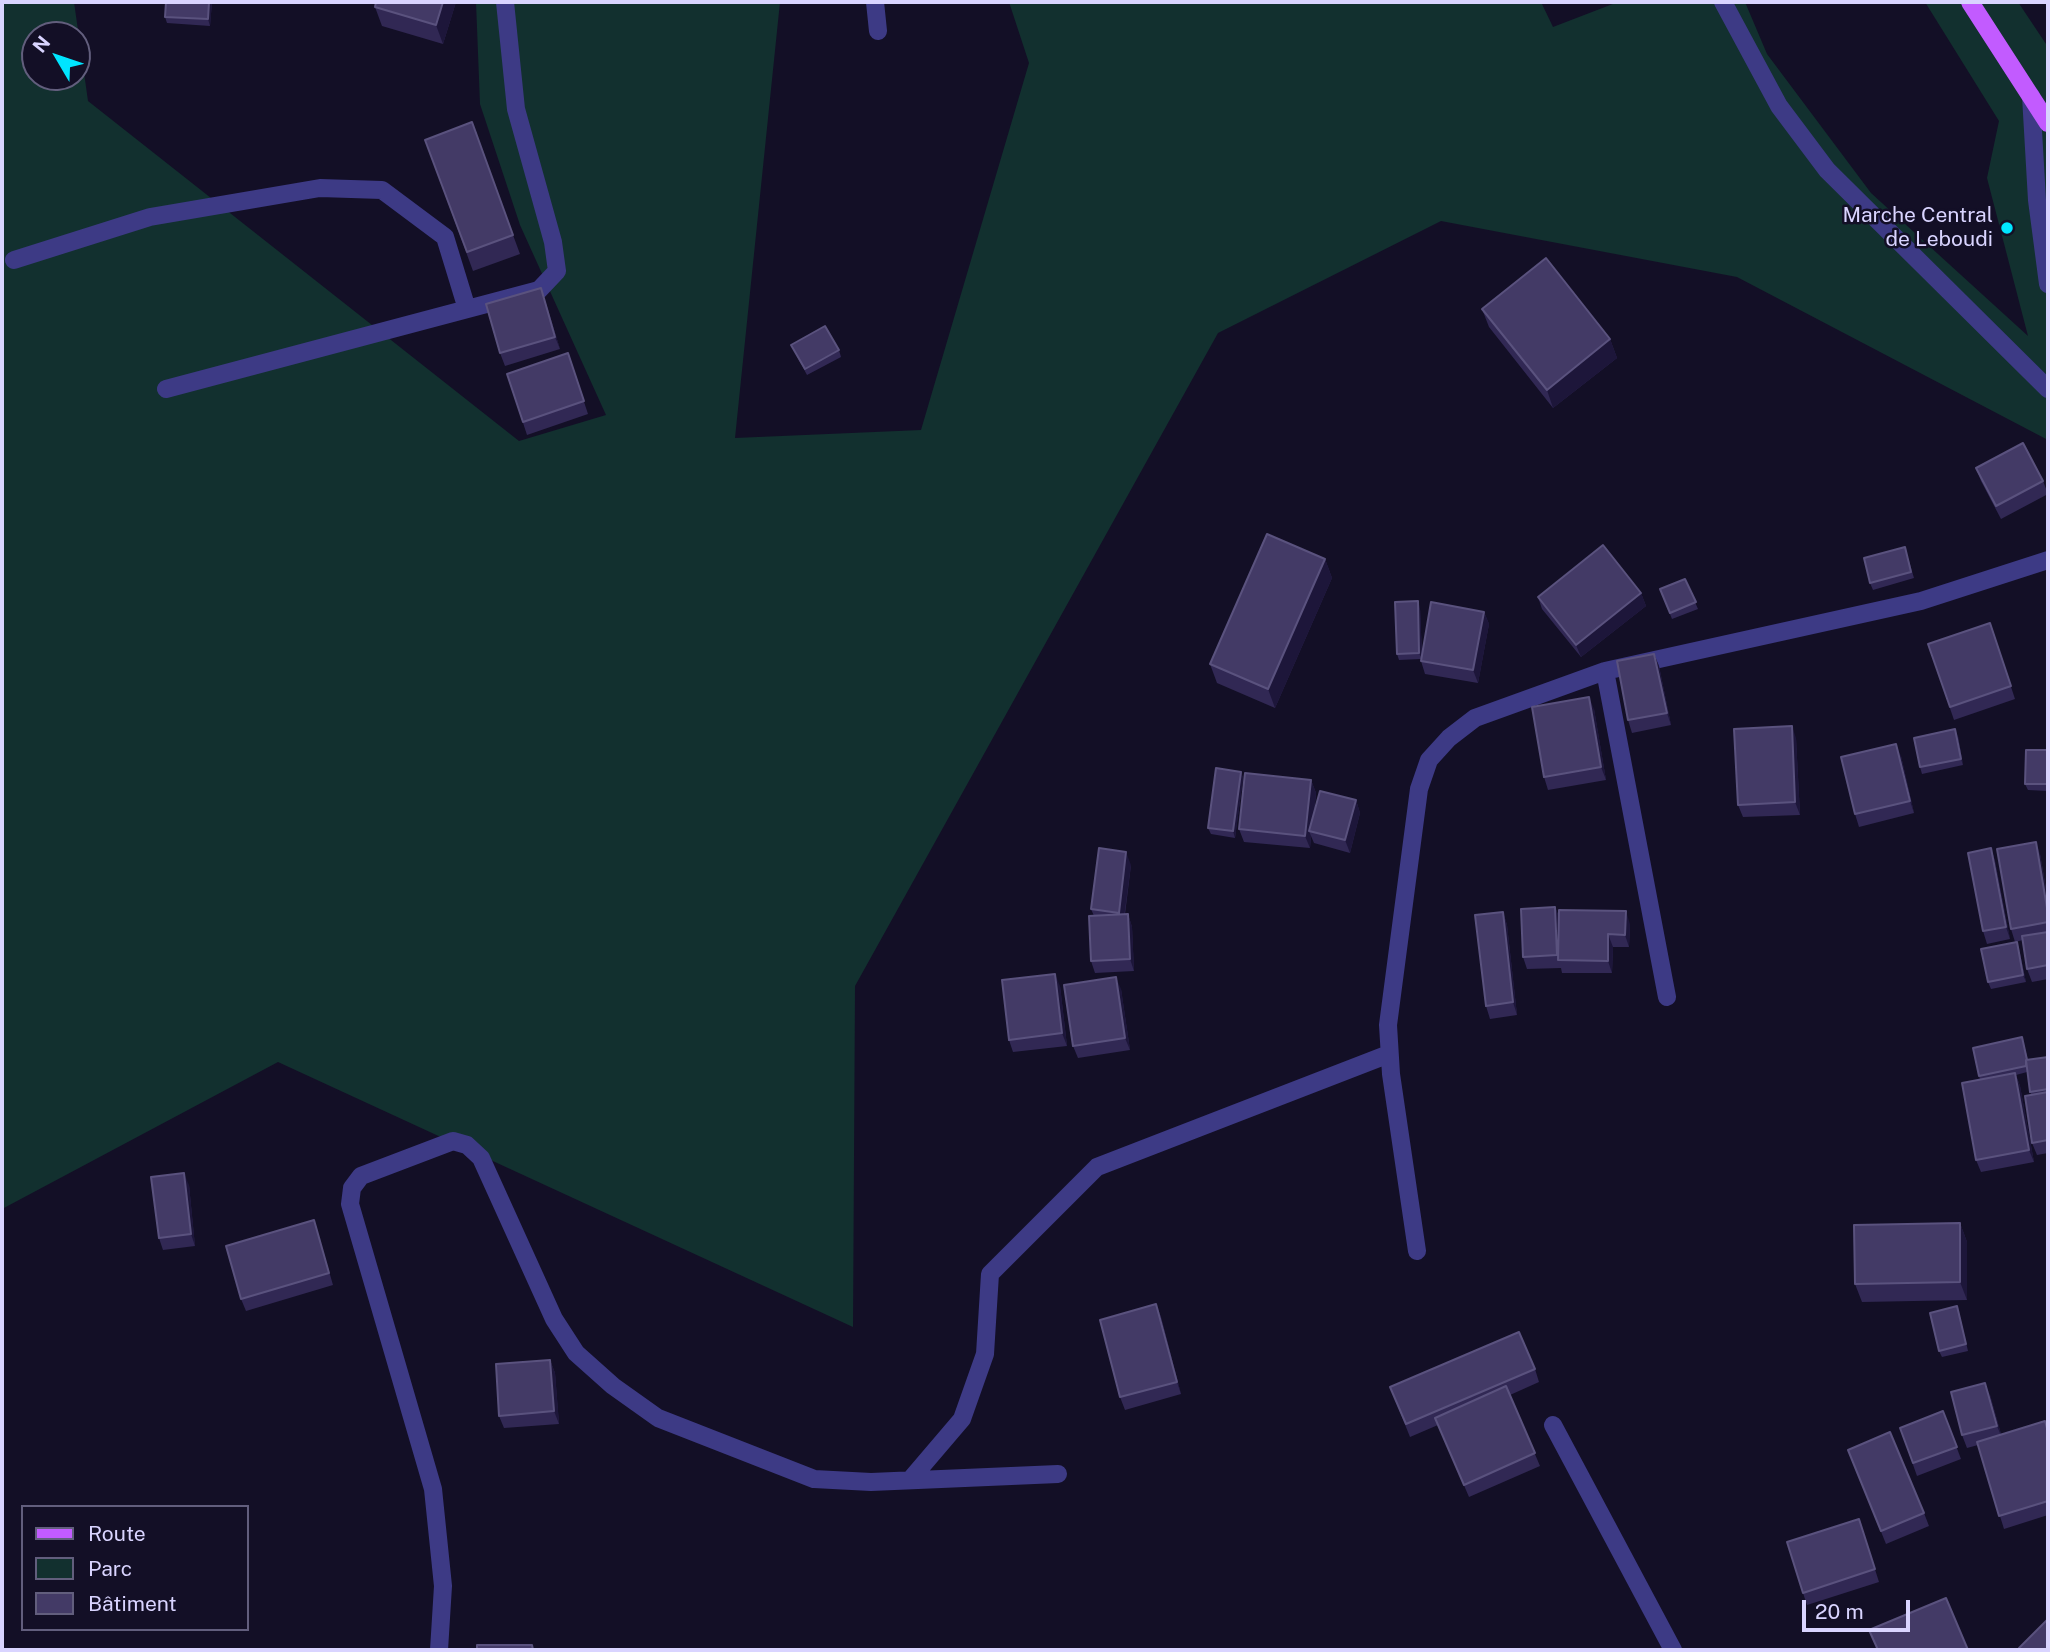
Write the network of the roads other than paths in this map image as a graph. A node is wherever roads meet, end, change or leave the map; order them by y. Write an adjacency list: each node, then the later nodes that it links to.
1 (505, 2): 10 (street)
2 (875, 2): 5 (street)
3 (1970, 2): 6 (main road)
4 (1728, 4): 12 (street)
5 (878, 31)
6 (2031, 96): 7 (main road); 9 (street)
7 (2048, 123)
8 (13, 260): 10 (street)
9 (2048, 284)
10 (467, 309): 11 (street)
11 (166, 389)
12 (2048, 389)
13 (2048, 560): 14 (street)
14 (1605, 671): 15 (street); 16 (street)
15 (1667, 997)
16 (1389, 1054): 17 (street); 20 (street)
17 (1417, 1251)
18 (1553, 1425): 22 (street)
19 (1058, 1474): 20 (street)
20 (911, 1480): 21 (street)
21 (439, 1650)
22 (1673, 1650)

